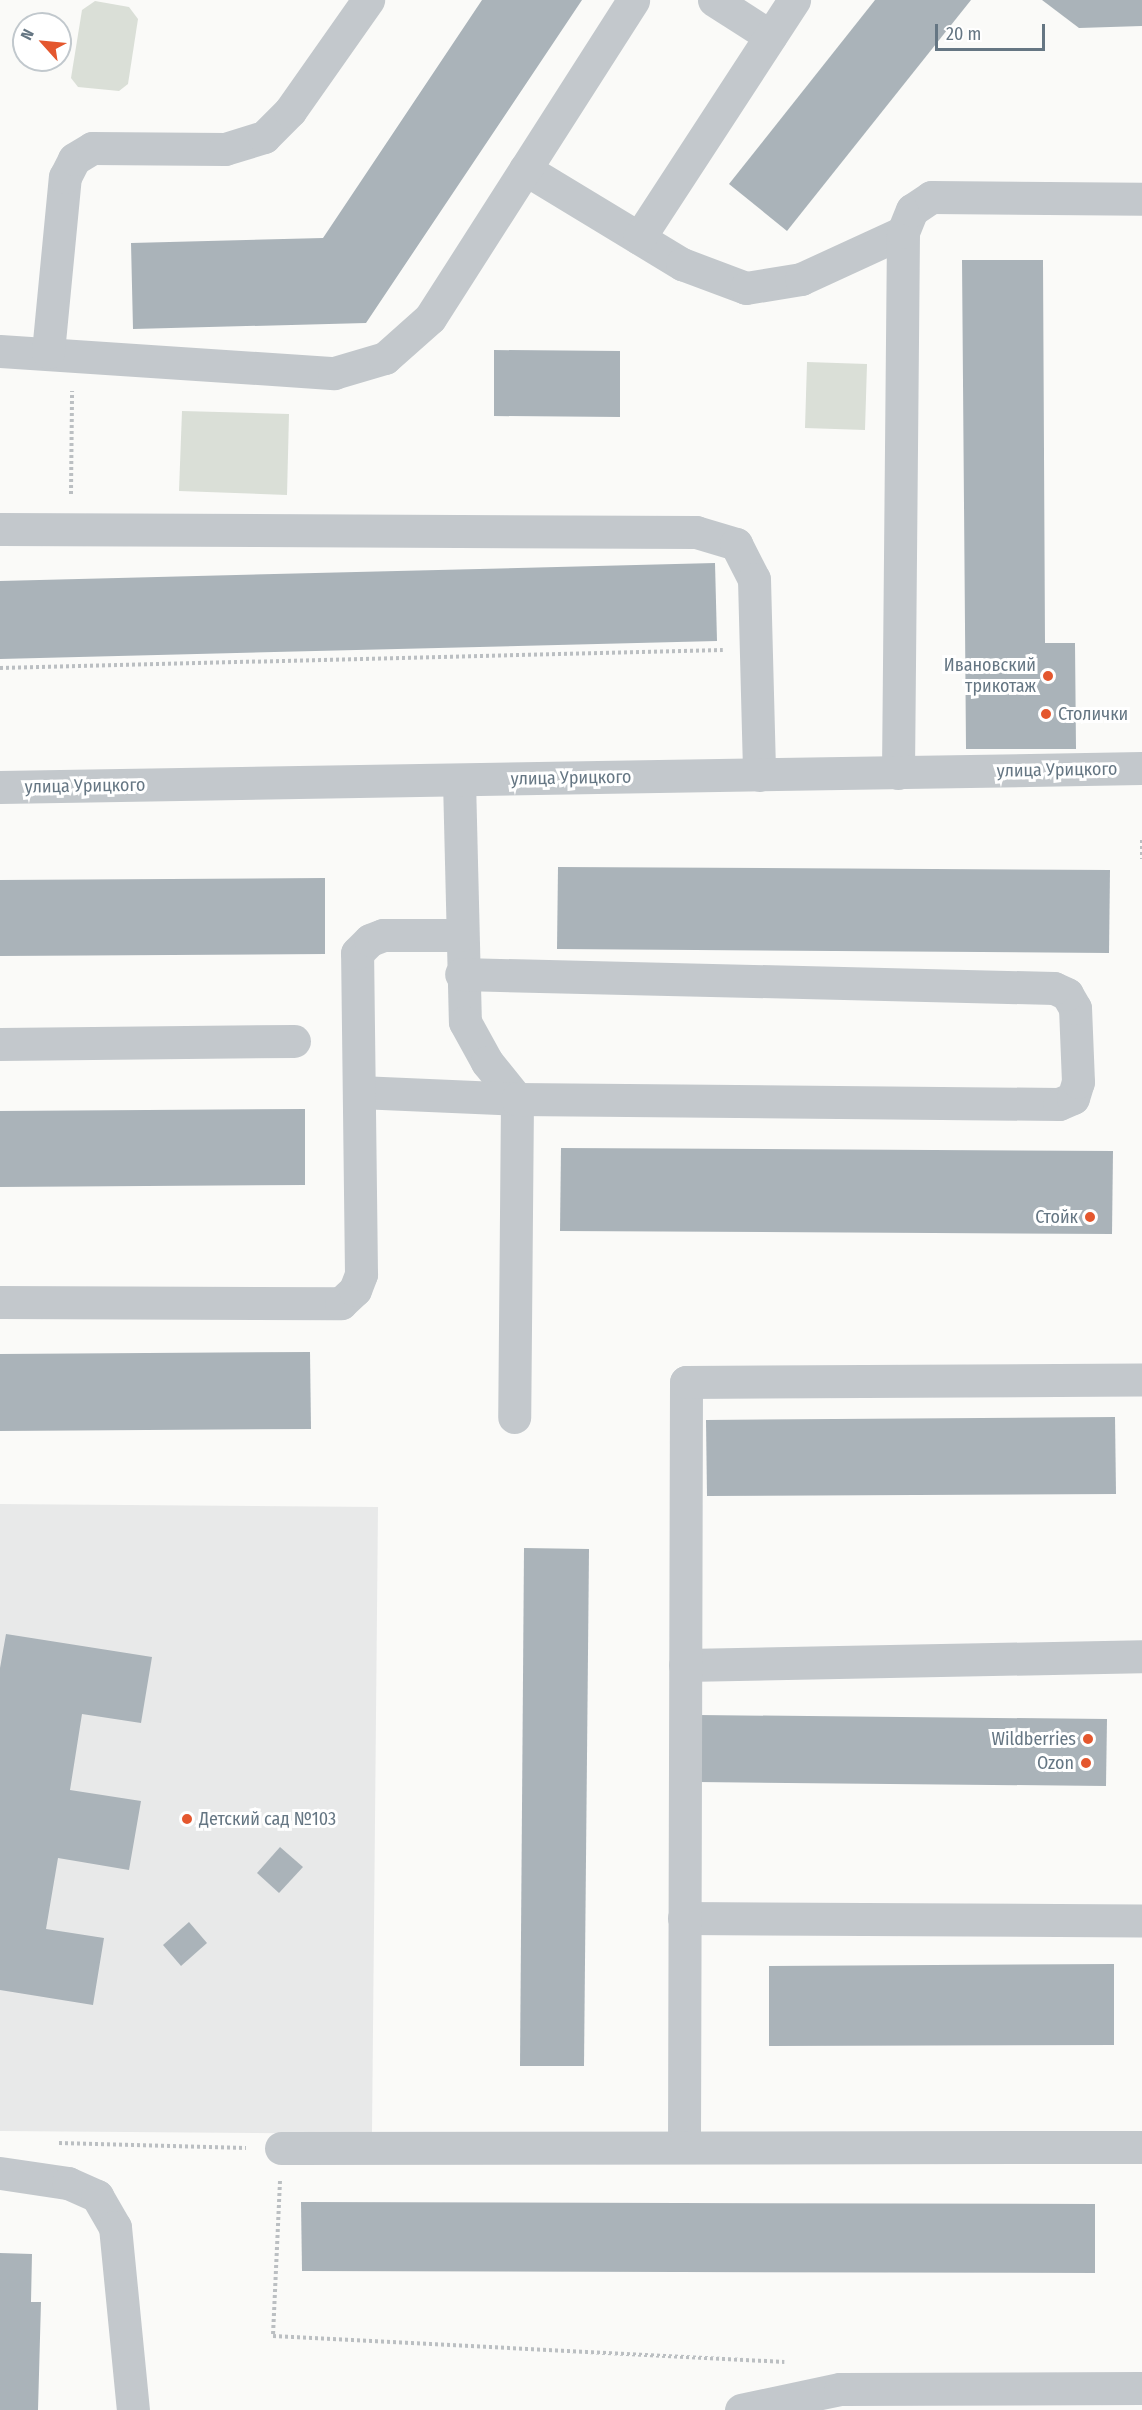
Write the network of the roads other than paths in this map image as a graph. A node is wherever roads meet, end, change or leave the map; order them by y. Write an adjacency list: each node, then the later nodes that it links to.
1 (368, 0): 11 (street)
2 (633, 0): 6 (street)
3 (714, 0): 5 (street)
4 (794, 0): 5 (street)
5 (770, 36): 9 (street)
6 (525, 169): 9 (street); 11 (street)
7 (1142, 199): 8 (street)
8 (903, 232): 9 (street); 14 (street)
9 (639, 238)
10 (0, 351): 11 (street)
11 (60, 353)
12 (0, 529): 15 (street)
13 (1142, 768): 14 (street, улица Урицкого)
14 (898, 773): 15 (street, улица Урицкого)
15 (759, 775): 16 (street, улица Урицкого)
16 (459, 780): 17 (street, улица Урицкого); 18 (street)
17 (0, 787)
18 (461, 935): 19 (street); 22 (street)
19 (461, 975): 23 (street); 23 (street)
20 (294, 1041): 21 (street)
21 (0, 1044)
22 (359, 1092): 23 (street); 24 (street)
23 (517, 1099): 26 (street)
24 (0, 1302)
25 (1142, 1380): 28 (street)
26 (514, 1417)
27 (1142, 1656): 28 (street)
28 (685, 1665): 29 (street)
29 (684, 1918): 30 (street); 31 (street)
30 (1142, 1920)
31 (684, 2146): 32 (street); 33 (street)
32 (1142, 2147)
33 (281, 2148)
34 (0, 2173): 36 (street)
35 (1142, 2388): 37 (street)
36 (133, 2410)
37 (741, 2410)

